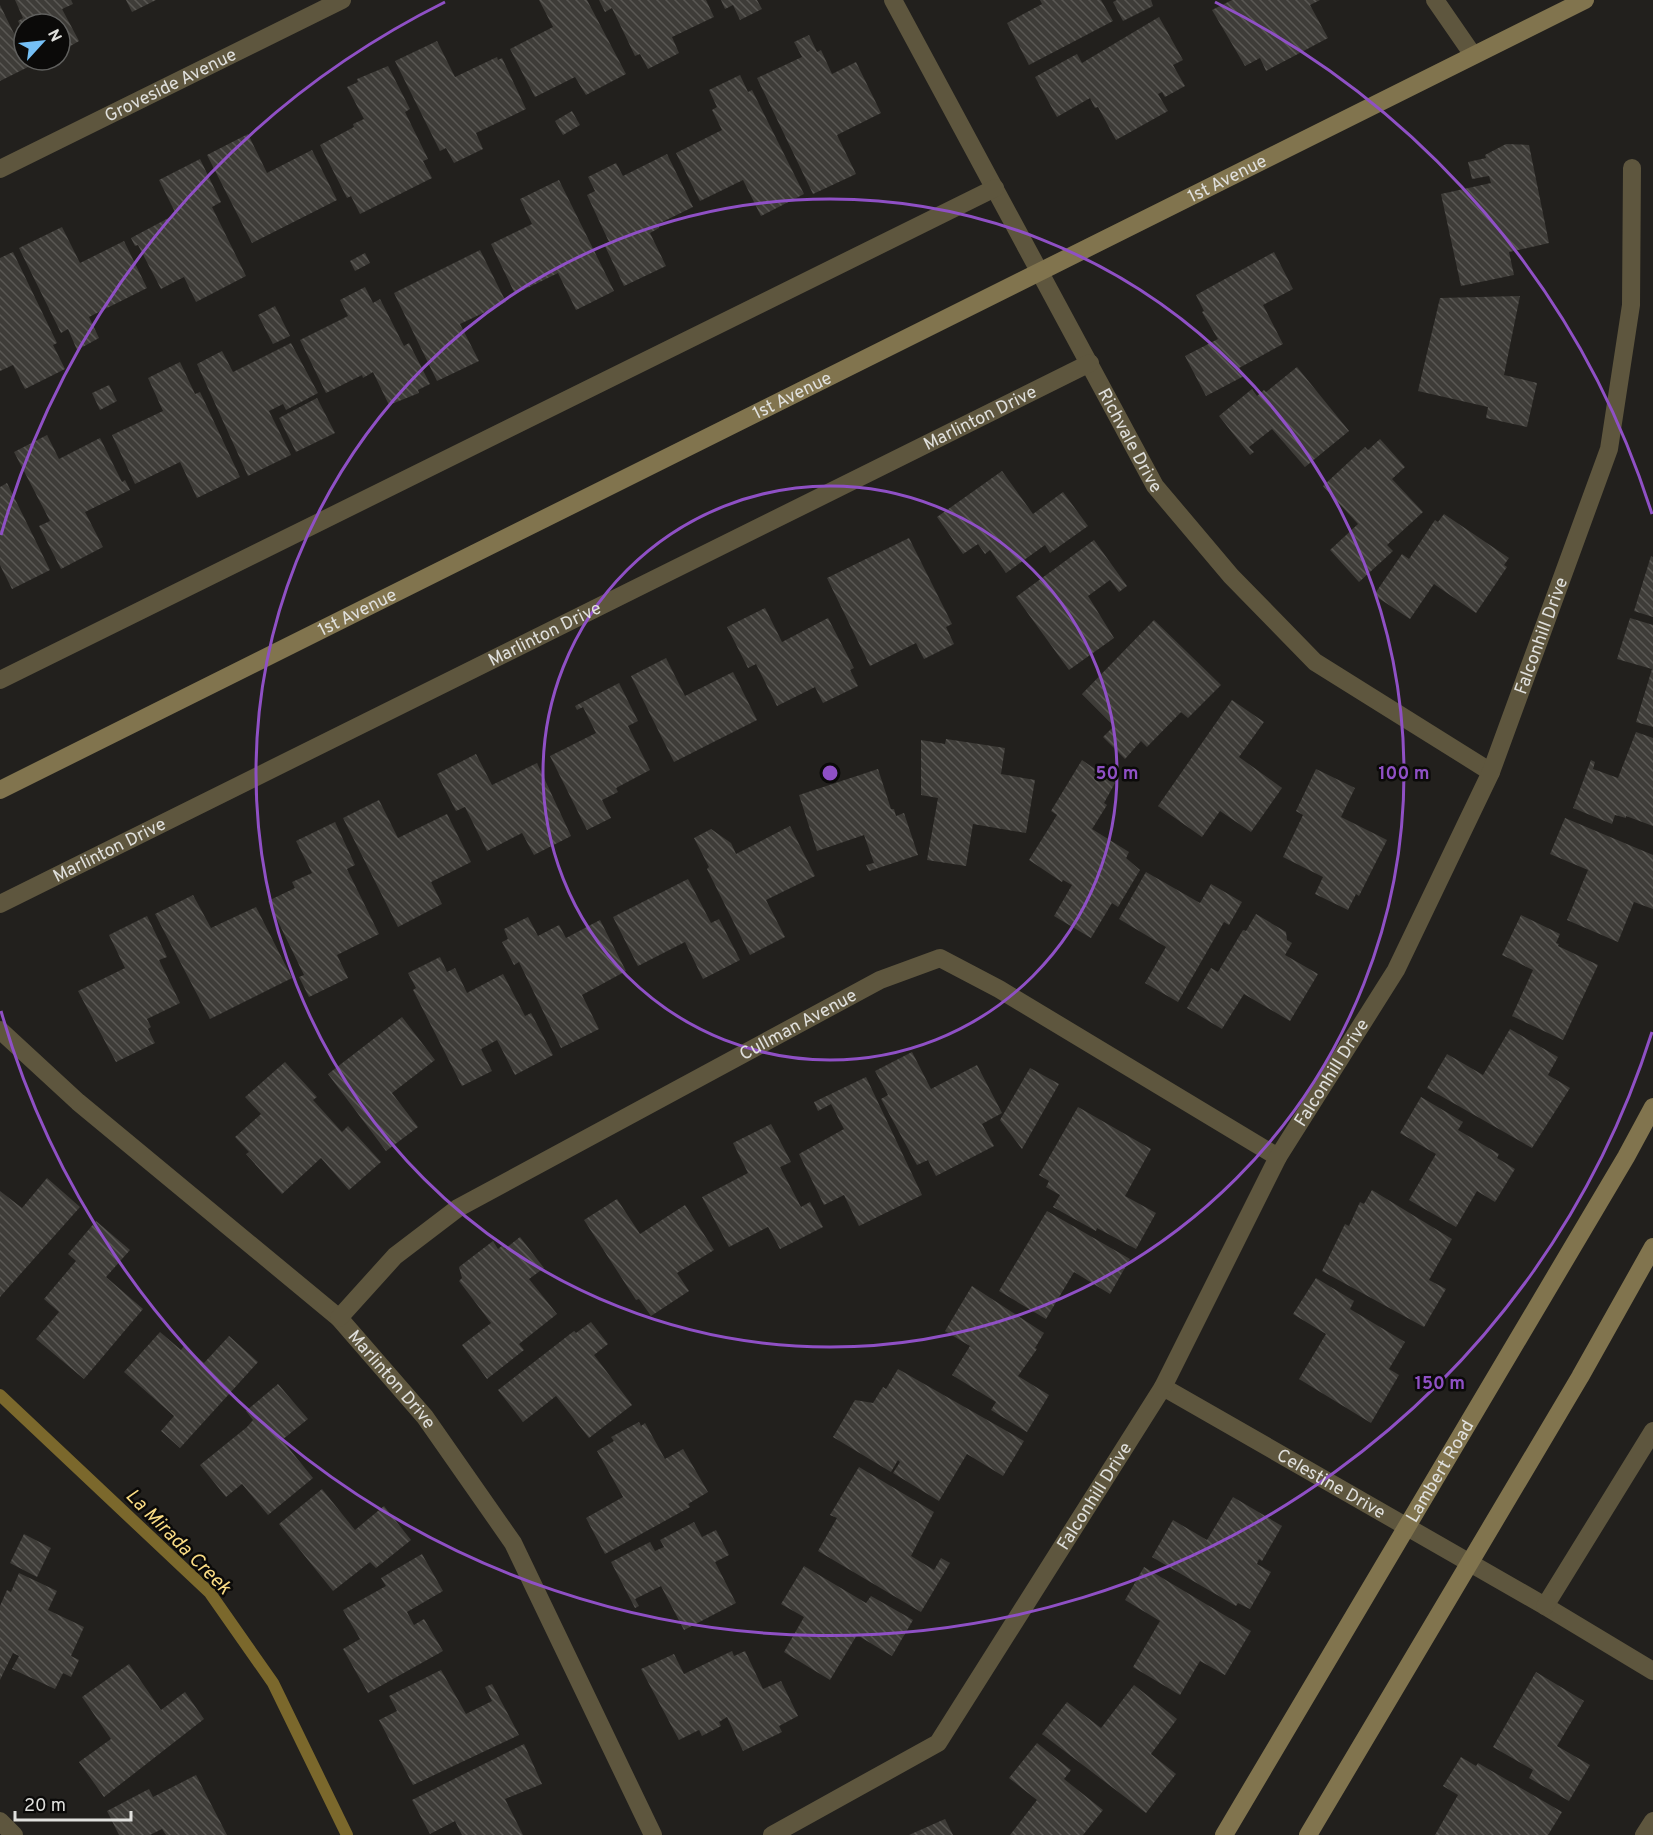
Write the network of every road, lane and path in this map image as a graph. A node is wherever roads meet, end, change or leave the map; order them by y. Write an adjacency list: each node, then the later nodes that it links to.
1 (342, 0): 7 (street, Groveside Avenue)
2 (893, 0): 8 (street, Richvale Drive)
3 (1435, 0): 5 (street)
4 (1585, 0): 5 (main road, 1st Avenue)
5 (1473, 56): 9 (main road, 1st Avenue)
6 (1632, 168): 12 (street, Falconhill Drive)
7 (0, 169)
8 (995, 188): 9 (street, Richvale Drive); 11 (street)
9 (1041, 271): 10 (street, Richvale Drive); 13 (main road, 1st Avenue)
10 (1090, 363): 12 (street, Richvale Drive); 14 (street, Marlinton Drive)
11 (0, 680)
12 (1491, 772): 17 (street, Falconhill Drive)
13 (0, 790)
14 (0, 904)
15 (0, 1030): 19 (street, Marlinton Drive)
16 (1653, 1107): 22 (main road, Lambert Road)
17 (1278, 1157): 19 (street, Cullman Avenue); 20 (street, Falconhill Drive)
18 (1653, 1247): 23 (main road)
19 (339, 1318): 29 (street, Marlinton Drive)
20 (1163, 1387): 22 (street, Celestine Drive); 30 (street, Falconhill Drive)
21 (1653, 1431): 24 (street)
22 (1407, 1528): 23 (street, Celestine Drive); 31 (main road, Lambert Road)
23 (1469, 1564): 24 (street, Celestine Drive); 32 (main road)
24 (1545, 1606): 25 (street, Celestine Drive)
25 (1653, 1671)
26 (0, 1821): 28 (street)
27 (1653, 1821): 33 (street)
28 (14, 1835)
29 (653, 1835)
30 (772, 1835)
31 (1224, 1835)
32 (1308, 1835)
33 (1644, 1835)

